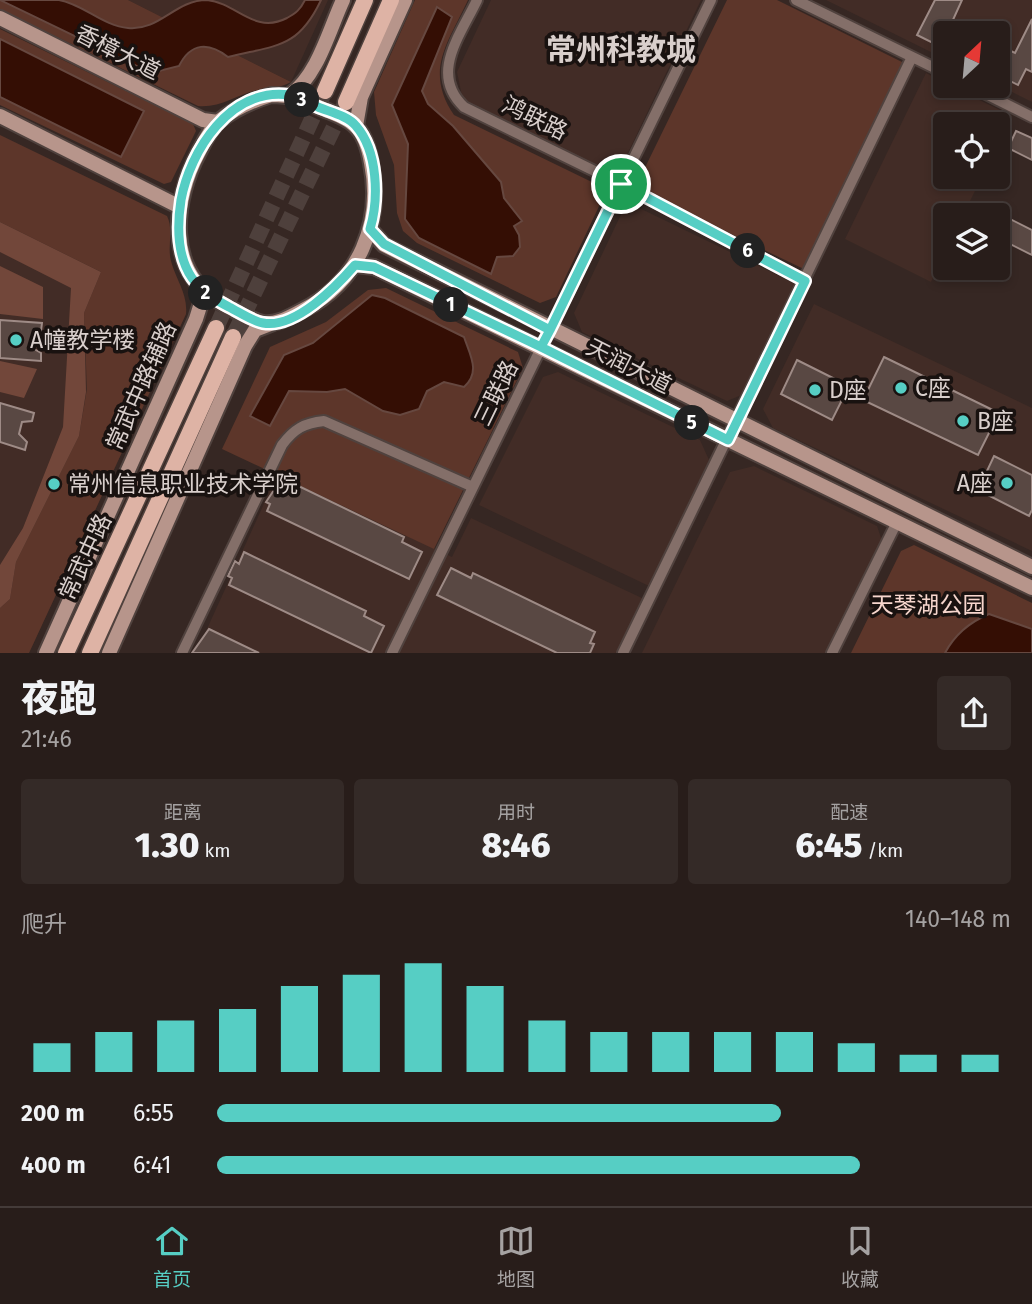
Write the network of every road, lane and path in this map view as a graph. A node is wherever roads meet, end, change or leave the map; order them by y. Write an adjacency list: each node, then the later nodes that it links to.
1 (343, 0): 12 (street)
2 (365, 0): 11 (main road)
3 (391, 0): 14 (main road)
4 (405, 0): 18 (street)
5 (477, 0): 19 (street, 鸿联路)
6 (710, 0): 19 (street, 三联路)
7 (796, 0): 9 (street)
8 (0, 19): 17 (street, 香樟大道)
9 (912, 57): 10 (street); 23 (street)
10 (933, 67)
11 (325, 91)
12 (290, 95): 17 (street); 18 (street)
13 (994, 98): 16 (street)
14 (345, 102)
15 (0, 116): 20 (street)
16 (1032, 117)
17 (218, 122): 20 (street)
18 (356, 126): 21 (street)
19 (621, 184): 23 (street, 鸿联路); 27 (street, 三联路)
20 (180, 207): 24 (street)
21 (370, 229): 22 (street); 27 (street, 天润大道)
22 (355, 265): 25 (street); 29 (street, 天润大道)
23 (805, 281): 30 (street)
24 (199, 288): 25 (street); 36 (street, 常武中路辅路)
25 (275, 322): 39 (street)
26 (216, 328): 37 (main road, 常武中路)
27 (550, 330): 29 (street, 三联路); 30 (street, 天润大道)
28 (233, 337): 38 (main road, 常武中路)
29 (541, 347): 31 (street, 天润大道); 32 (street, 三联路)
30 (737, 422): 31 (street); 34 (street, 天润大道)
31 (728, 440): 33 (street, 天润大道); 42 (street)
32 (473, 487): 40 (street); 41 (street, 三联路)
33 (897, 522): 35 (street, 天润大道); 43 (street)
34 (1032, 567)
35 (1032, 588)
36 (46, 653)
37 (66, 653)
38 (90, 653)
39 (109, 653)
40 (182, 653)
41 (392, 653)
42 (624, 653)
43 (832, 653)

